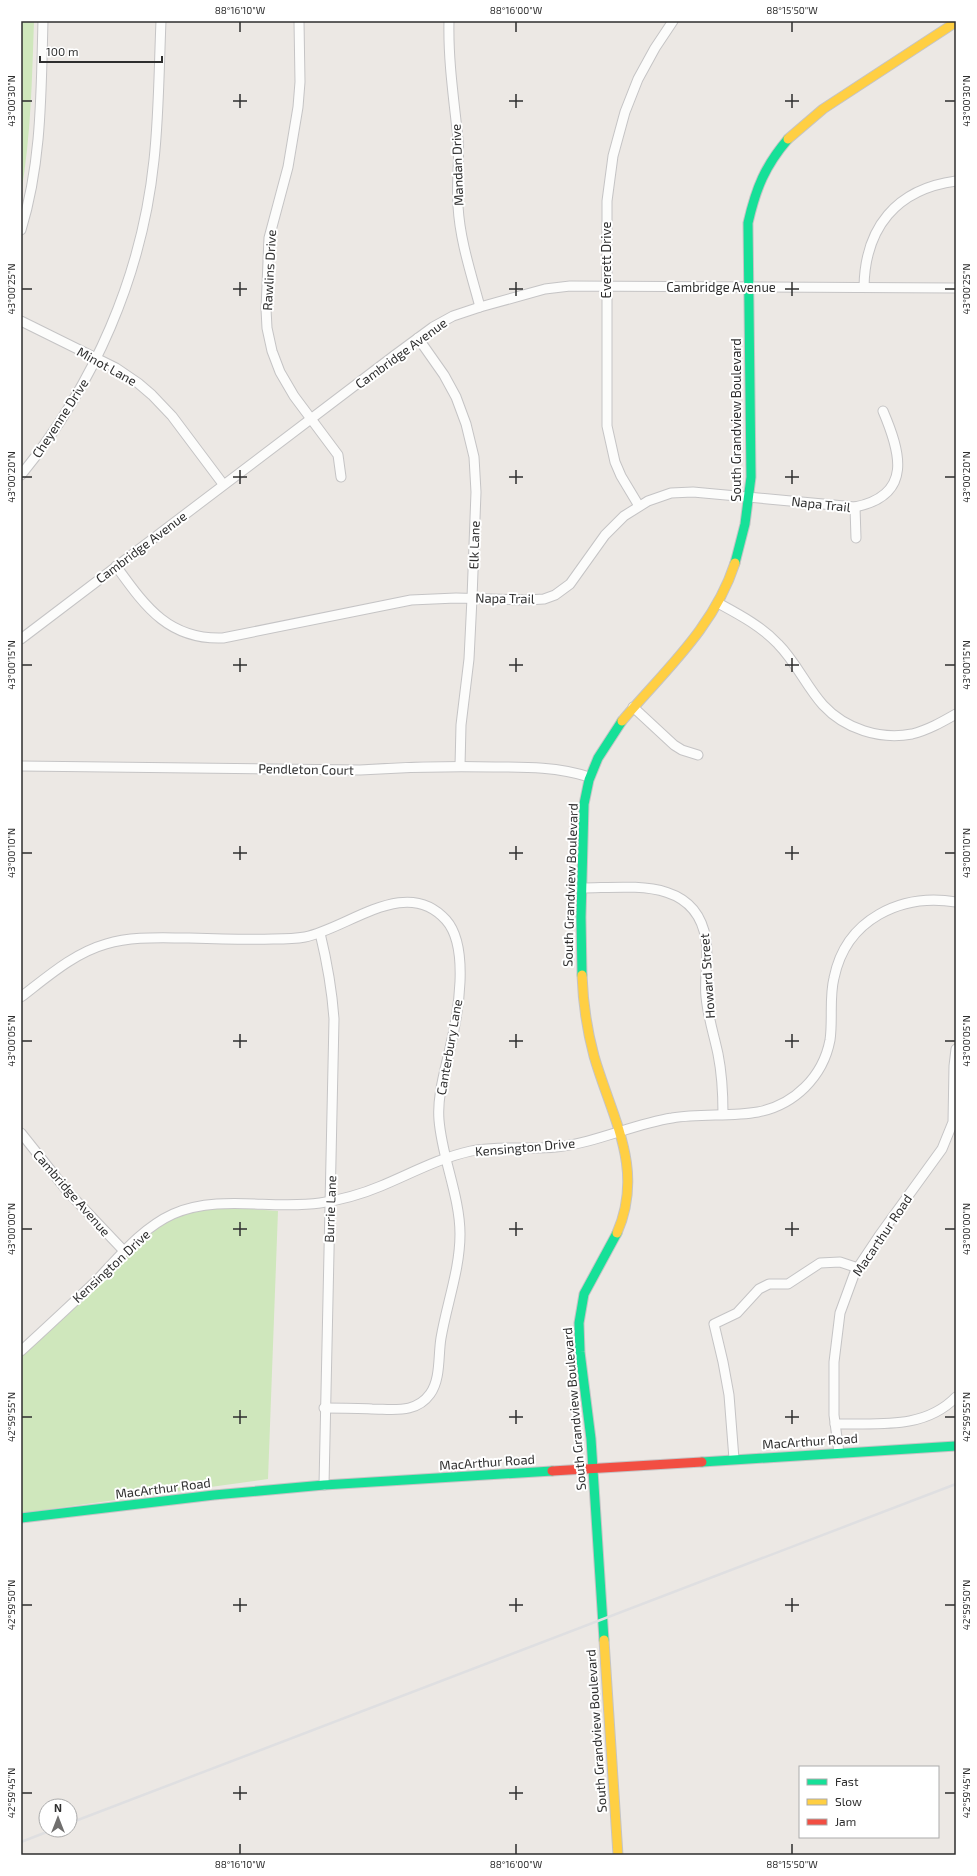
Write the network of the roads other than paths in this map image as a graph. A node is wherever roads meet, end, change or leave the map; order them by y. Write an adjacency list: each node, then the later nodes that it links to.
1 (43, 21): 8 (street)
2 (161, 21): 16 (street, Cheyenne Drive)
3 (299, 21): 18 (street, Rawlins Drive)
4 (449, 21): 13 (street, Mandan Drive)
5 (673, 21): 9 (street, Everett Drive)
6 (956, 22): 10 (street, South Grandview Boulevard)
7 (956, 181): 11 (street)
8 (21, 230)
9 (606, 285): 10 (street, Cambridge Avenue); 13 (street, Cambridge Avenue); 23 (street, Everett Drive)
10 (748, 286): 11 (street, Cambridge Avenue); 22 (street, South Grandview Boulevard)
11 (864, 287): 12 (street, Cambridge Avenue)
12 (956, 288)
13 (480, 307): 15 (street, Cambridge Avenue)
14 (21, 321): 16 (street, Minot Lane)
15 (418, 338): 18 (street, Cambridge Avenue); 27 (street, Elk Lane)
16 (96, 358): 19 (street, Cheyenne Drive); 21 (street, Minot Lane)
17 (883, 411): 24 (street, Napa Trail)
18 (311, 420): 20 (street, Rawlins Drive); 21 (street, Cambridge Avenue)
19 (21, 475)
20 (341, 477)
21 (224, 484): 26 (street, Cambridge Avenue)
22 (750, 496): 23 (street, Napa Trail); 24 (street, Napa Trail); 28 (street, South Grandview Boulevard)
23 (638, 506): 27 (street, Napa Trail)
24 (855, 508): 25 (street)
25 (856, 538)
26 (116, 566): 27 (street, Napa Trail); 29 (street, Cambridge Avenue)
27 (472, 598): 34 (street, Elk Lane)
28 (718, 603): 30 (street, South Grandview Boulevard); 31 (street)
29 (21, 639)
30 (633, 707): 32 (street); 35 (street, South Grandview Boulevard)
31 (956, 714)
32 (698, 755)
33 (21, 766): 34 (street, Pendleton Court)
34 (460, 766): 35 (street, Pendleton Court)
35 (590, 777): 36 (street, South Grandview Boulevard)
36 (581, 888): 41 (street, Howard Street); 42 (street, South Grandview Boulevard)
37 (956, 902): 41 (street, Kensington Drive)
38 (320, 934): 39 (street, Canterbury Lane); 44 (street, Canterbury Lane); 45 (street, Burrie Lane)
39 (21, 997)
40 (956, 1050): 47 (street, Macarthur Road)
41 (723, 1114): 42 (street, Kensington Drive)
42 (619, 1132): 44 (street, Kensington Drive); 55 (street, South Grandview Boulevard)
43 (21, 1133): 46 (street, Cambridge Avenue)
44 (446, 1158): 45 (street, Kensington Drive); 50 (street, Canterbury Lane)
45 (330, 1201): 46 (street, Kensington Drive); 50 (street, Burrie Lane)
46 (124, 1251): 48 (street, Kensington Drive)
47 (858, 1268): 51 (street, Macarthur Road); 54 (street)
48 (21, 1351)
49 (956, 1397): 51 (street)
50 (324, 1408): 56 (street, Burrie Lane)
51 (836, 1424): 53 (street, Macarthur Road)
52 (956, 1446): 53 (street, MacArthur Road)
53 (839, 1453): 54 (street, MacArthur Road)
54 (734, 1459): 55 (street, MacArthur Road)
55 (593, 1468): 56 (street, MacArthur Road); 58 (street, South Grandview Boulevard)
56 (324, 1485): 57 (street, MacArthur Road)
57 (21, 1518)
58 (618, 1855)

